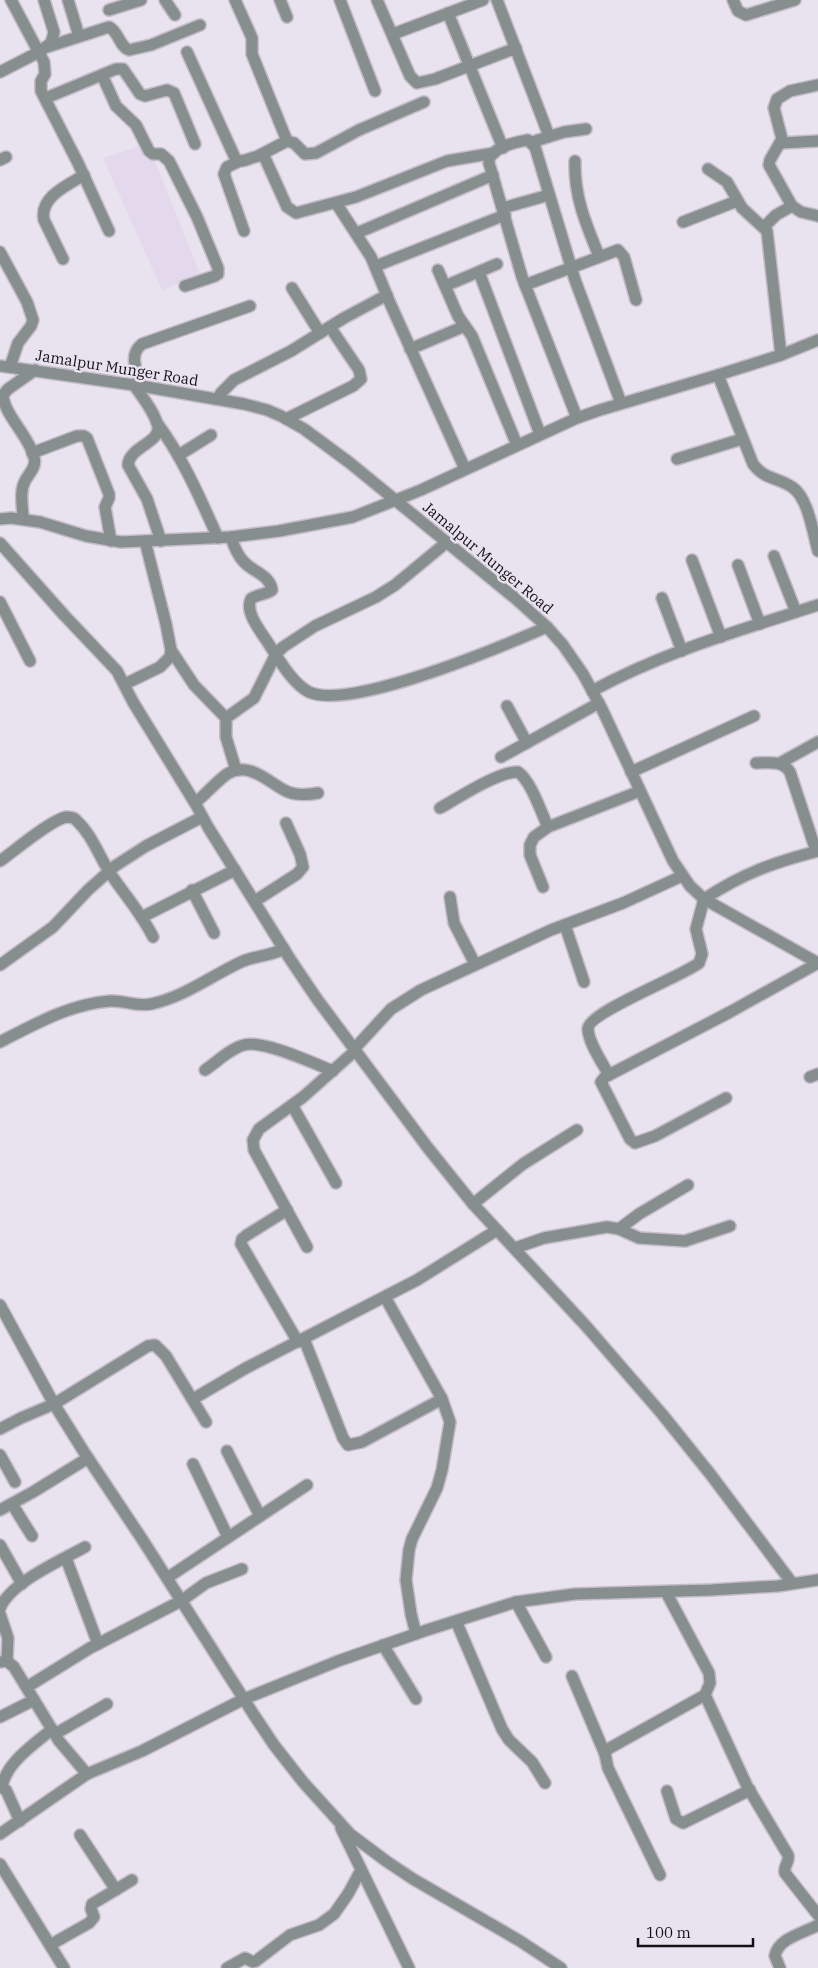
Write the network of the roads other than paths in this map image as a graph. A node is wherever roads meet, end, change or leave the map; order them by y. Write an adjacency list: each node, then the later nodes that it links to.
1 (12, 0): 22 (street)
2 (44, 0): 22 (street)
3 (68, 0): 20 (street)
4 (141, 0): 14 (street)
5 (165, 0): 16 (street)
6 (236, 0): 34 (street)
7 (280, 0): 17 (street)
8 (340, 0): 28 (street)
9 (377, 0): 19 (street)
10 (483, 0): 15 (street)
11 (497, 0): 21 (street)
12 (733, 0): 13 (street)
13 (795, 0)
14 (109, 10)
15 (448, 13): 19 (street); 24 (street)
16 (175, 15)
17 (286, 17)
18 (200, 25): 20 (street)
19 (393, 34): 24 (street)
20 (79, 36): 22 (street)
21 (516, 48): 24 (street); 32 (street)
22 (43, 50): 25 (street); 29 (street)
23 (187, 52): 41 (street)
24 (470, 66): 38 (street)
25 (0, 72)
26 (102, 75): 29 (street); 36 (street); 65 (street)
27 (818, 84): 37 (street)
28 (376, 91)
29 (46, 98): 43 (street)
30 (424, 102): 34 (street)
31 (586, 129): 32 (street)
32 (549, 136): 35 (street)
33 (818, 141): 37 (street)
34 (287, 142): 39 (street)
35 (532, 142): 38 (street); 45 (street)
36 (195, 144)
37 (781, 144): 48 (street)
38 (499, 150): 44 (street); 47 (street)
39 (260, 155): 41 (street); 47 (street)
40 (575, 161): 57 (street)
41 (238, 162): 54 (street)
42 (708, 169): 46 (street)
43 (84, 175): 53 (street); 58 (street)
44 (493, 175): 49 (street); 55 (street)
45 (550, 195): 49 (street); 61 (street)
46 (737, 201): 51 (street); 52 (street)
47 (336, 203): 55 (street)
48 (792, 206): 50 (street); 52 (street)
49 (504, 212): 60 (street); 64 (street)
50 (818, 216)
51 (683, 222)
52 (764, 227): 75 (street)
53 (109, 231)
54 (244, 231)
55 (357, 233): 60 (street)
56 (0, 252): 76 (street)
57 (599, 256): 61 (street); 69 (street)
58 (63, 259)
59 (497, 264): 63 (street)
60 (376, 266): 68 (street)
61 (571, 268): 64 (street); 81 (street)
62 (438, 270): 66 (street)
63 (479, 272): 66 (street); 85 (street)
64 (524, 285): 83 (street)
65 (185, 286)
66 (445, 286): 71 (street)
67 (292, 288): 72 (street)
68 (387, 295): 72 (street); 74 (street)
69 (636, 300)
70 (250, 306): 79 (street)
71 (465, 326): 74 (street); 88 (street)
72 (325, 330): 80 (street); 82 (street)
73 (818, 340): 75 (street)
74 (410, 349): 92 (street)
75 (781, 355): 78 (street)
76 (5, 367): 77 (street, Jamalpur Munger Road)
77 (35, 370): 79 (street, Jamalpur Munger Road); 89 (street)
78 (718, 375): 81 (street); 87 (street)
79 (137, 385): 80 (street, Jamalpur Munger Road); 84 (street)
80 (218, 399): 82 (street, Jamalpur Munger Road)
81 (621, 403): 83 (street)
82 (286, 418): 93 (street, Jamalpur Munger Road)
83 (577, 418): 85 (street)
84 (156, 422): 90 (street); 100 (street)
85 (540, 434): 88 (street)
86 (211, 435): 90 (street)
87 (742, 439): 91 (street); 103 (street)
88 (517, 445): 92 (street)
89 (32, 453): 95 (street); 98 (street)
90 (179, 455): 97 (street)
91 (677, 459)
92 (465, 469): 93 (street)
93 (395, 500): 96 (street); 101 (street, Jamalpur Munger Road)
94 (0, 519): 95 (street)
95 (23, 519): 98 (street)
96 (231, 537): 97 (street); 116 (street)
97 (218, 538): 100 (street)
98 (111, 540): 99 (street)
99 (145, 541): 100 (street); 114 (street)
100 (161, 541)
101 (447, 542): 112 (street, Jamalpur Munger Road); 116 (street)
102 (1, 546): 118 (street)
103 (818, 550)
104 (774, 556): 110 (street)
105 (692, 560): 113 (street)
106 (738, 565): 111 (street)
107 (662, 598): 115 (street)
108 (0, 602): 117 (street)
109 (818, 605): 110 (street)
110 (796, 612): 111 (street)
111 (760, 624): 113 (street)
112 (547, 627): 116 (street); 119 (street, Jamalpur Munger Road)
113 (721, 637): 115 (street)
114 (171, 650): 118 (street); 123 (street)
115 (682, 651): 119 (street)
116 (276, 654): 123 (street)
117 (30, 661)
118 (124, 684): 133 (street)
119 (592, 692): 120 (street, Jamalpur Munger Road)
120 (599, 703): 125 (street); 130 (street, Jamalpur Munger Road)
121 (507, 706): 125 (street)
122 (754, 716): 130 (street)
123 (226, 718): 129 (street)
124 (818, 742): 128 (street)
125 (527, 743): 126 (street)
126 (501, 757)
127 (756, 763): 128 (street)
128 (780, 763): 138 (street)
129 (236, 770): 132 (street); 133 (street)
130 (631, 772): 131 (street, Jamalpur Munger Road)
131 (640, 791): 137 (street); 142 (street, Jamalpur Munger Road)
132 (318, 793)
133 (196, 803): 135 (street)
134 (440, 808): 137 (street)
135 (202, 816): 140 (street); 141 (street)
136 (286, 823): 147 (street)
137 (548, 827): 143 (street)
138 (817, 851): 146 (street)
139 (0, 861): 141 (street)
140 (235, 870): 144 (street); 147 (street)
141 (109, 871): 148 (street); 155 (street)
142 (682, 876): 146 (street, Jamalpur Munger Road); 149 (street)
143 (543, 887)
144 (192, 890): 148 (street); 150 (street)
145 (450, 897): 154 (street)
146 (704, 899): 153 (street, Jamalpur Munger Road); 161 (street)
147 (255, 901): 152 (street)
148 (142, 917): 151 (street)
149 (565, 925): 154 (street); 156 (street)
150 (214, 933)
151 (153, 937)
152 (284, 949): 157 (street); 158 (street)
153 (818, 963): 161 (street)
154 (475, 964): 158 (street)
155 (0, 965)
156 (584, 982)
157 (0, 1042)
158 (356, 1049): 160 (street); 167 (street)
159 (205, 1070): 160 (street)
160 (333, 1072): 163 (street)
161 (609, 1075): 162 (street)
162 (726, 1098)
163 (292, 1105): 165 (street); 168 (street)
164 (578, 1130): 167 (street)
165 (336, 1183)
166 (688, 1185): 170 (street)
167 (473, 1204): 171 (street)
168 (287, 1210): 172 (street); 176 (street)
169 (730, 1226): 170 (street)
170 (619, 1229): 173 (street)
171 (497, 1230): 173 (street); 174 (street)
172 (307, 1247)
173 (515, 1248): 199 (street)
174 (385, 1297): 176 (street); 178 (street)
175 (0, 1305): 179 (street)
176 (301, 1340): 177 (street); 178 (street)
177 (193, 1399): 179 (street); 180 (street)
178 (442, 1399): 207 (street)
179 (54, 1404): 181 (street); 184 (street)
180 (206, 1422)
181 (0, 1429)
182 (227, 1451): 190 (street)
183 (0, 1455): 186 (street)
184 (88, 1458): 188 (street); 197 (street)
185 (193, 1464): 192 (street)
186 (15, 1482)
187 (307, 1485): 190 (street)
188 (12, 1504): 189 (street); 191 (street)
189 (0, 1510)
190 (260, 1516): 192 (street)
191 (32, 1536)
192 (228, 1537): 197 (street)
193 (0, 1545): 200 (street)
194 (85, 1547): 195 (street)
195 (66, 1558): 200 (street); 208 (street)
196 (242, 1569): 202 (street)
197 (167, 1578): 202 (street)
198 (818, 1580): 199 (street)
199 (792, 1583): 201 (street)
200 (22, 1584): 204 (street)
201 (666, 1592): 203 (street); 214 (street)
202 (181, 1601): 208 (street); 215 (street)
203 (516, 1602): 206 (street); 210 (street)
204 (0, 1608)
205 (0, 1614): 211 (street)
206 (456, 1622): 207 (street); 223 (street)
207 (416, 1634): 209 (street)
208 (98, 1644): 213 (street)
209 (383, 1645): 215 (street); 216 (street)
210 (546, 1657)
211 (4, 1662): 213 (street)
212 (572, 1676): 221 (street)
213 (27, 1687): 217 (street)
214 (705, 1696): 221 (street); 225 (street)
215 (244, 1699): 222 (street); 228 (street)
216 (416, 1699)
217 (34, 1700): 219 (street); 220 (street)
218 (107, 1704): 220 (street)
219 (0, 1717)
220 (53, 1731): 222 (street); 224 (street)
221 (605, 1754): 233 (street)
222 (87, 1774): 227 (street)
223 (545, 1782)
224 (1, 1787): 227 (street)
225 (750, 1790): 226 (street); 236 (street)
226 (667, 1791)
227 (20, 1821): 229 (street)
228 (339, 1823): 232 (street); 242 (street)
229 (0, 1834)
230 (80, 1835): 235 (street)
231 (0, 1864): 238 (street)
232 (361, 1870): 239 (street); 241 (street)
233 (660, 1875)
234 (132, 1880): 235 (street)
235 (116, 1890): 238 (street)
236 (818, 1915)
237 (818, 1925): 243 (street)
238 (50, 1946): 240 (street)
239 (233, 1967)
240 (64, 1968)
241 (408, 1968)
242 (561, 1968)
243 (780, 1968)

